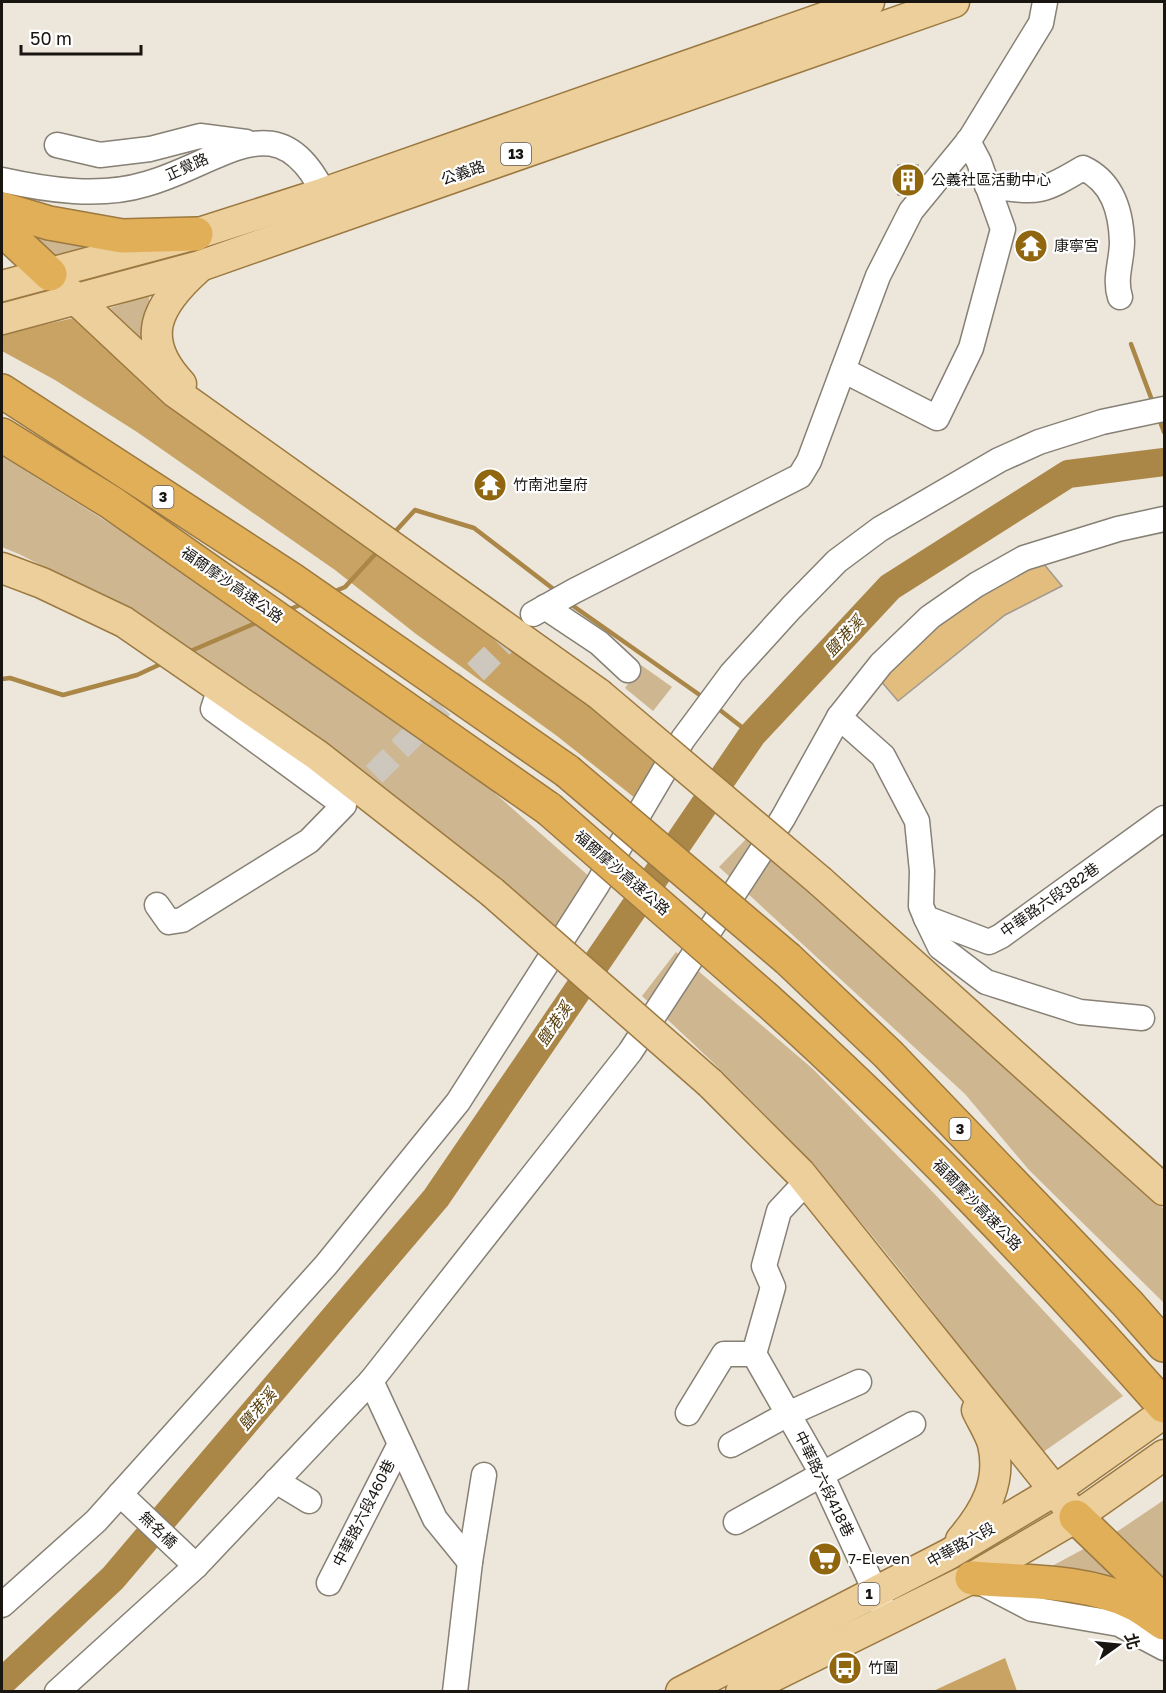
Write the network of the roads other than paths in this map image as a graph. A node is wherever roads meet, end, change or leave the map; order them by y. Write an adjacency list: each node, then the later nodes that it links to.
1 (868, 2): 9 (main road, 公義路 / 13)
2 (954, 2): 9 (main road, 公義路 / 13)
3 (1045, 2): 4 (street)
4 (968, 141): 8 (street); 19 (street)
5 (255, 143): 6 (street); 7 (street, 正覺路); 9 (street, 正覺路)
6 (57, 145)
7 (2, 180)
8 (987, 186): 16 (street); 19 (street)
9 (329, 205): 12 (main road, 公義路 / 13); 13 (main road, 公義路 / 13)
10 (2, 209): 12 (highway)
11 (2, 229): 14 (highway)
12 (196, 234): 14 (main road, 公義路 / 13)
13 (200, 266): 17 (main road, 公義路 / 13); 23 (main road)
14 (50, 274): 15 (main road, 公義路 / 13); 17 (main road)
15 (2, 286)
16 (1120, 297)
17 (77, 301): 18 (main road, 公義路 / 13); 23 (main road)
18 (2, 319)
19 (843, 370): 26 (street)
20 (8, 394): 36 (highway, 3, bridge)
21 (1164, 409): 52 (street)
22 (2, 435): 40 (highway, 福爾摩沙高速公路 / 3, bridge)
23 (257, 453): 34 (main road, bridge)
24 (1164, 519): 28 (street)
25 (2, 568): 27 (main road)
26 (628, 670)
27 (220, 688): 30 (street); 33 (main road, bridge)
28 (839, 717): 31 (street); 38 (street)
29 (1164, 818): 31 (street, 中華路六段382巷)
30 (157, 905)
31 (927, 918): 32 (street)
32 (1142, 1018)
33 (807, 1181): 35 (main road); 37 (street)
34 (1159, 1184)
35 (920, 1322): 51 (main road); 56 (main road)
36 (1164, 1345)
37 (754, 1354): 41 (street); 43 (street, 中華路六段418巷)
38 (370, 1381): 45 (street, 中華路六段460巷); 50 (street)
39 (859, 1382): 43 (street)
40 (1164, 1406)
41 (688, 1413)
42 (1164, 1413): 51 (main road, 中華路六段 / 1)
43 (788, 1414): 46 (street); 49 (street, 中華路六段418巷)
44 (914, 1424): 49 (street)
45 (400, 1444): 57 (street, 中華路六段460巷); 60 (street, 中華路六段460巷)
46 (732, 1445)
47 (1164, 1455): 54 (main road, 1)
48 (484, 1475): 57 (street)
49 (822, 1475): 55 (street); 61 (street, 中華路六段418巷)
50 (276, 1481): 53 (street); 58 (street)
51 (1054, 1491): 54 (main road); 56 (main road, 中華路六段 / 1)
52 (120, 1494): 58 (street, 無名橋); 63 (street)
53 (309, 1501)
54 (1076, 1517): 59 (main road, 1); 62 (highway)
55 (736, 1522)
56 (949, 1554): 61 (main road, 中華路六段 / 1)
57 (470, 1562): 68 (street)
58 (196, 1566): 67 (street)
59 (972, 1578): 64 (main road, 1); 65 (highway); 66 (street)
60 (329, 1583)
61 (875, 1591): 64 (street, 中華路六段418巷); 69 (main road, 中華路六段 / 1)
62 (1164, 1602)
63 (2, 1605)
64 (888, 1618): 70 (main road, 1)
65 (1164, 1623)
66 (1164, 1648)
67 (57, 1692)
68 (455, 1692)
69 (681, 1692)
70 (741, 1692)

